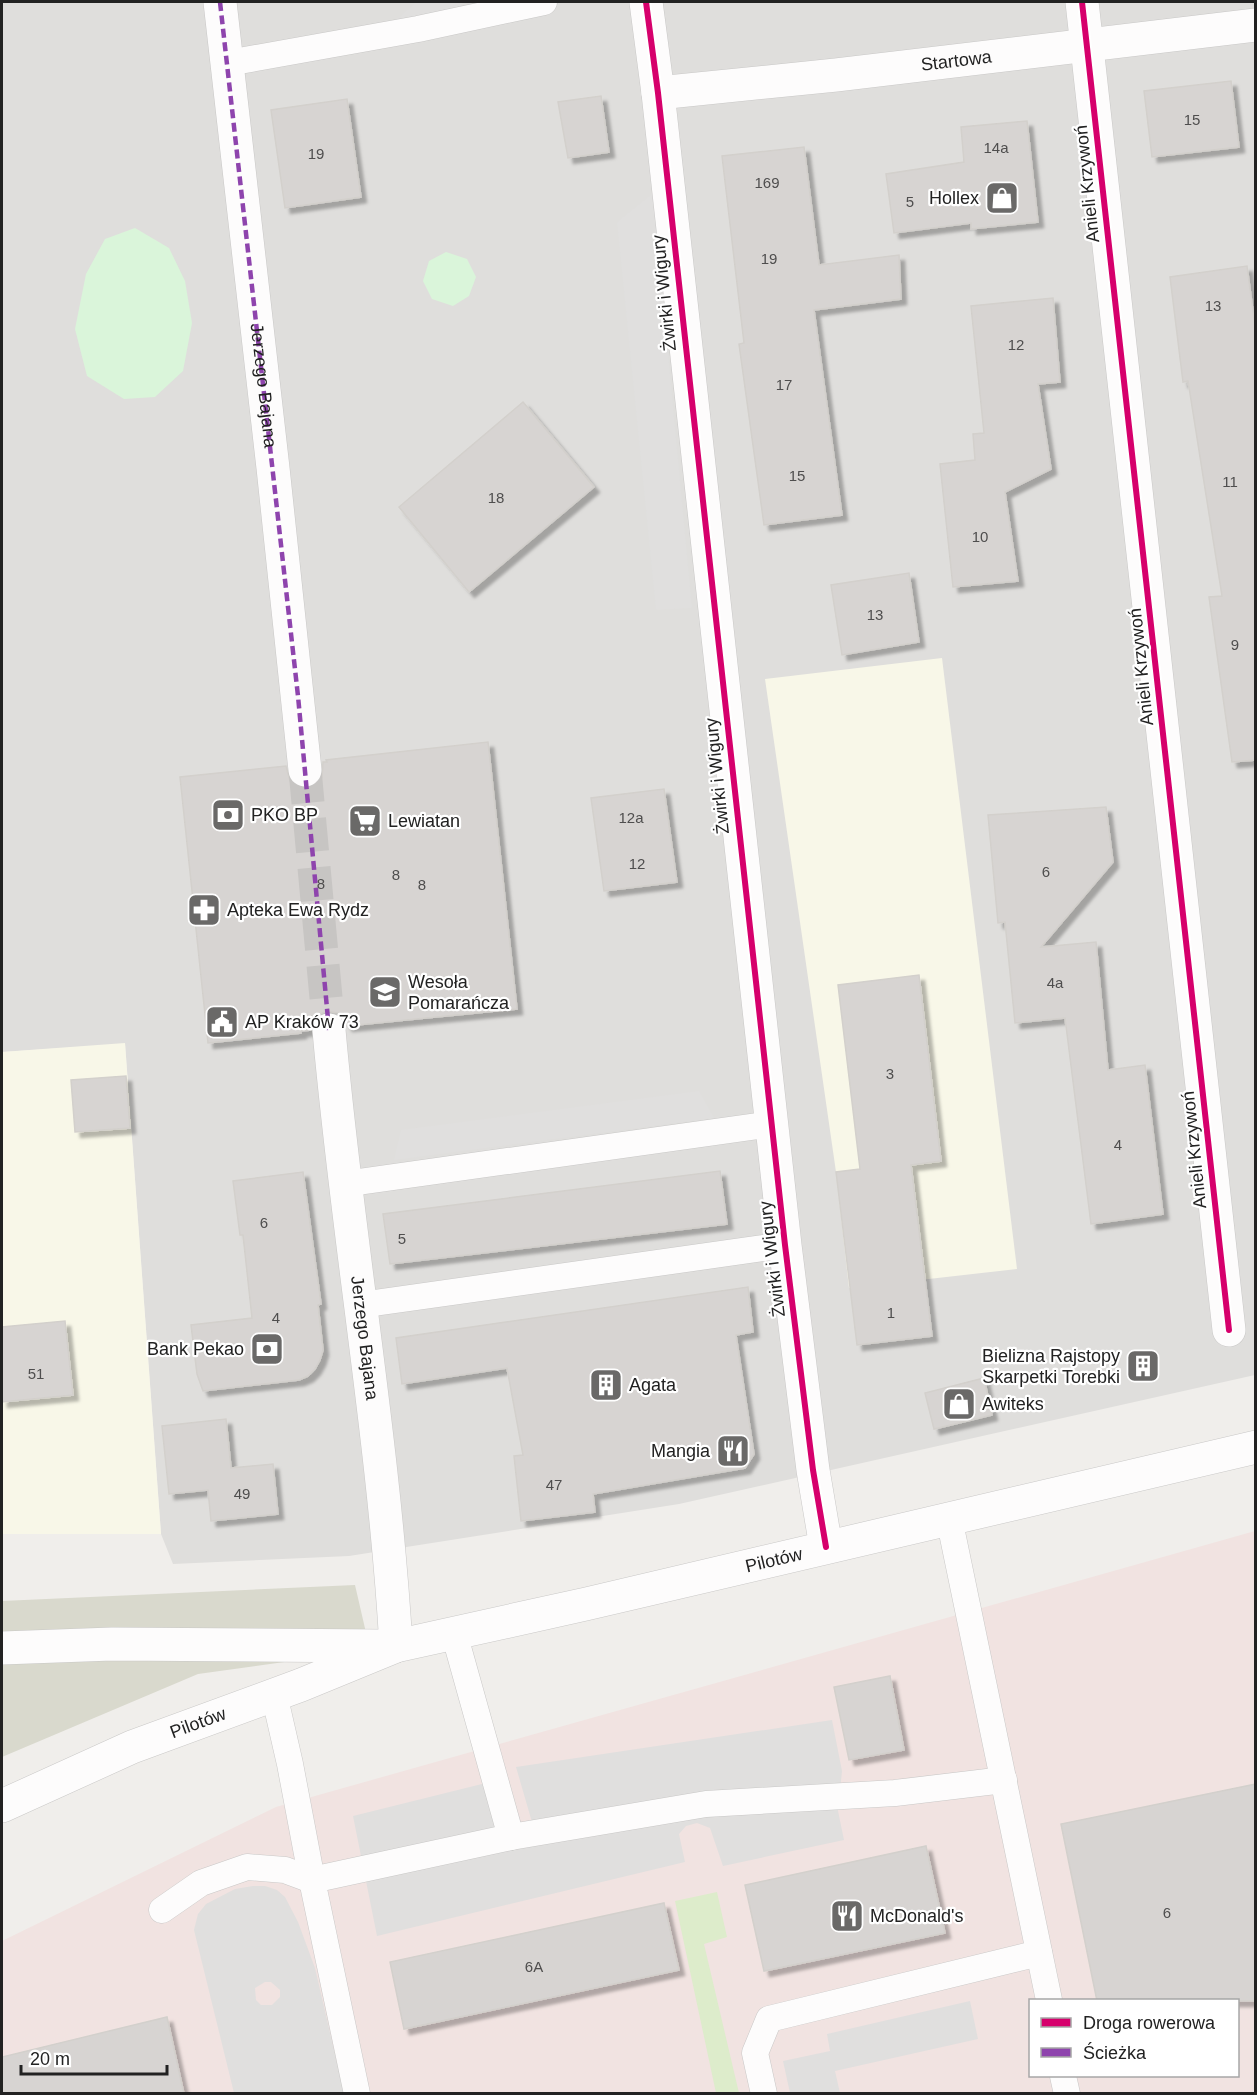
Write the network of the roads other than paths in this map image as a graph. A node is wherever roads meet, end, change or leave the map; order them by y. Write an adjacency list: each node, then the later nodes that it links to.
1 (220, 2): 7 (street, Jerzego Bajana)
2 (544, 2): 7 (lane)
3 (645, 2): 8 (street, Żwirki i Wigury)
4 (1082, 2): 6 (street, Anieli Krzywoń)
5 (1256, 24): 6 (street, Startowa)
6 (1087, 45): 8 (street, Startowa); 15 (street, Anieli Krzywoń)
7 (228, 63): 9 (street, Jerzego Bajana)
8 (658, 93): 11 (street, Żwirki i Wigury)
9 (305, 770)
10 (328, 1030): 12 (street, Jerzego Bajana)
11 (772, 1124): 12 (lane); 13 (street, Żwirki i Wigury)
12 (344, 1184): 14 (street, Jerzego Bajana)
13 (785, 1245): 14 (lane); 18 (street, Żwirki i Wigury)
14 (360, 1305): 20 (street, Jerzego Bajana)
15 (1229, 1330)
16 (1256, 1447): 17 (street, Pilotów)
17 (950, 1518): 18 (street, Pilotów); 23 (lane)
18 (826, 1547): 19 (street, Pilotów)
19 (454, 1634): 20 (street, Pilotów); 25 (lane)
20 (396, 1646): 21 (street, Pilotów); 22 (street, Pilotów)
21 (2, 1648)
22 (274, 1694): 24 (street, Pilotów); 26 (lane)
23 (1004, 1780): 25 (lane); 28 (lane)
24 (2, 1806)
25 (511, 1837): 26 (lane)
26 (312, 1880): 27 (lane); 31 (lane)
27 (162, 1910)
28 (1040, 1953): 29 (lane); 32 (lane)
29 (1049, 1999)
30 (1063, 2077): 33 (lane)
31 (357, 2094)
32 (764, 2094)
33 (1067, 2094)

